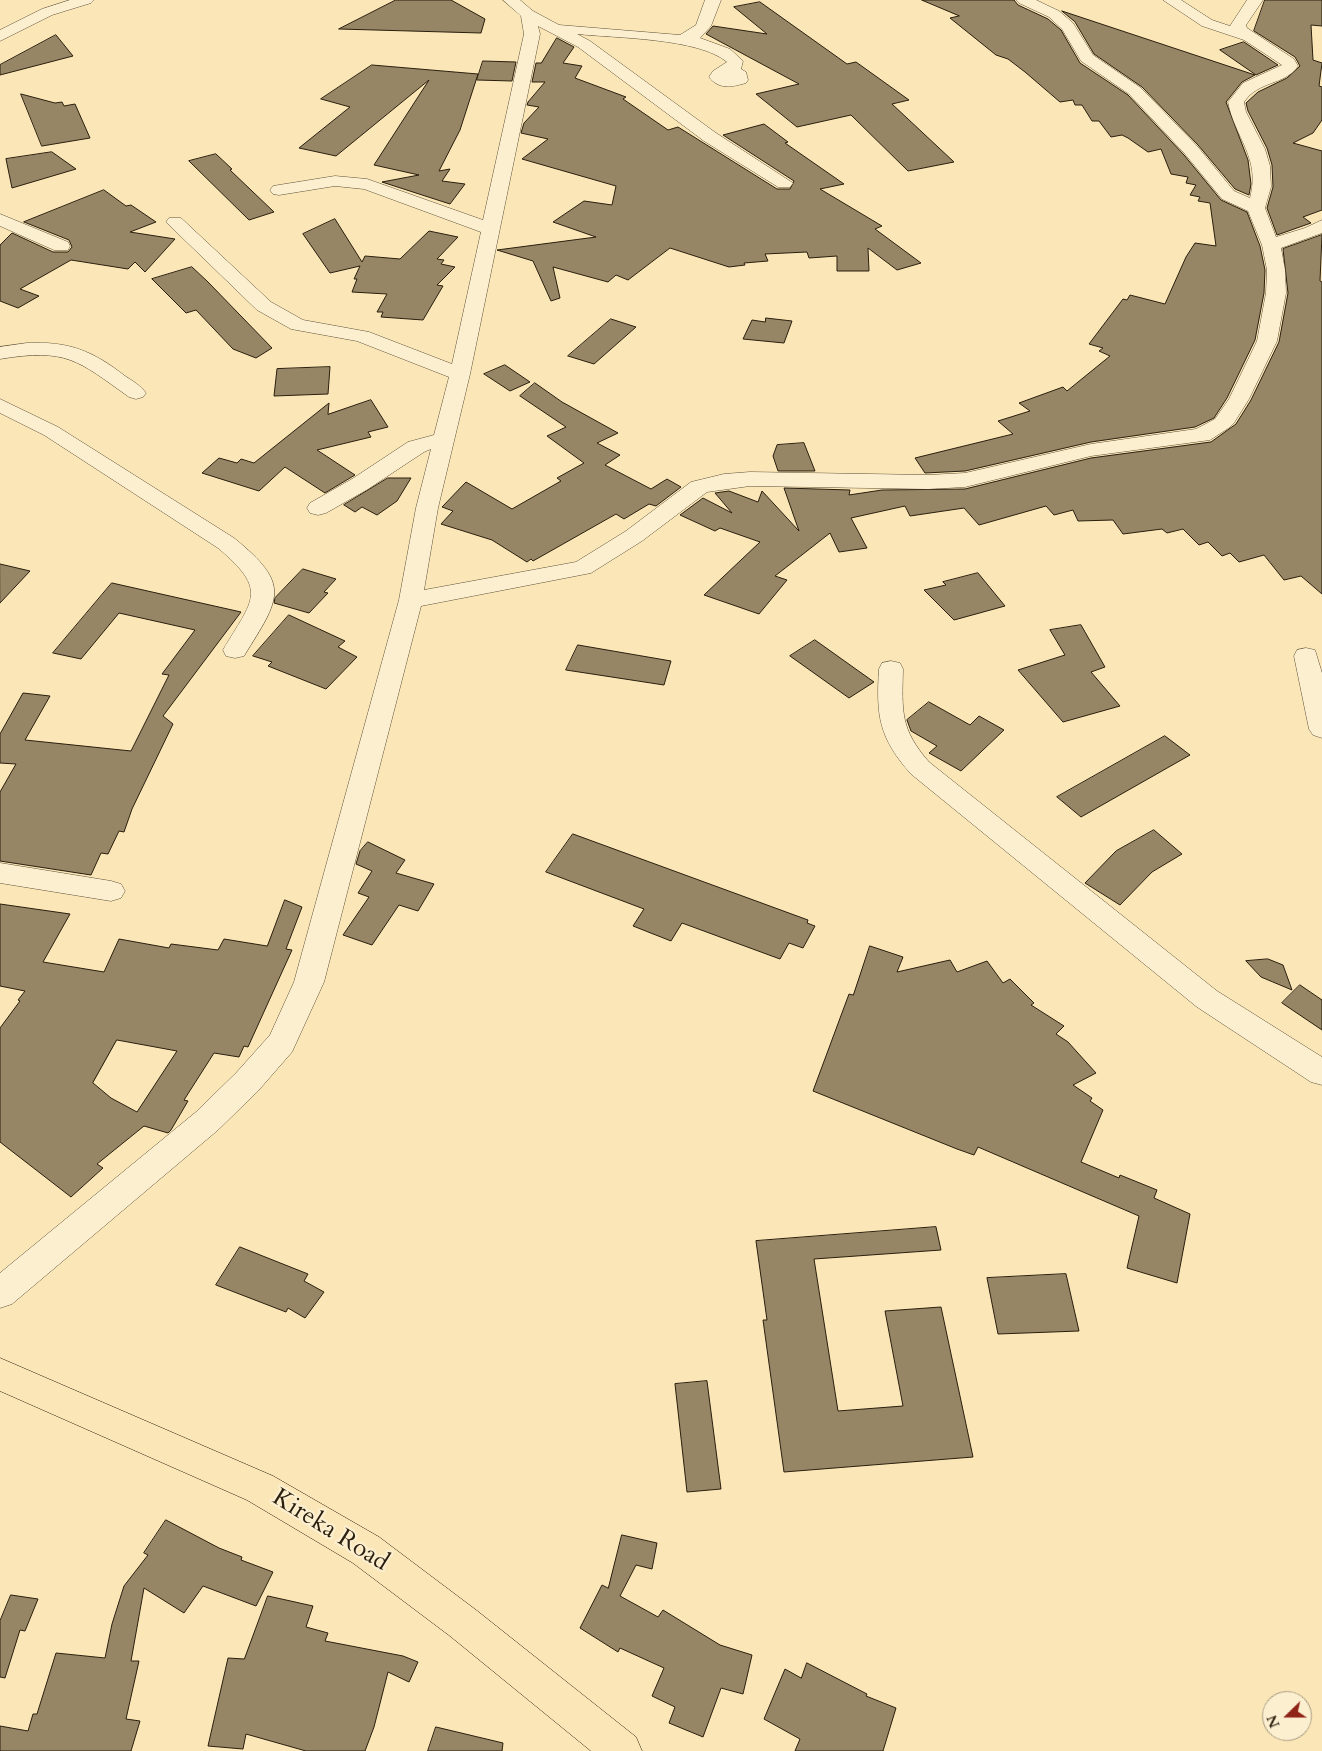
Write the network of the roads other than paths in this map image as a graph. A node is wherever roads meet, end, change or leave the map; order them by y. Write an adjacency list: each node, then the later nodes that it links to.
1 (86, 0): 9 (street)
2 (713, 0): 10 (street)
3 (1024, 0): 14 (street)
4 (1171, 0): 8 (street)
5 (1255, 0): 8 (street)
6 (519, 7): 7 (street); 18 (street)
7 (555, 27): 10 (street); 12 (street)
8 (1244, 35): 14 (street)
9 (0, 36)
10 (686, 39): 11 (street)
11 (728, 70)
12 (784, 183)
13 (279, 190): 18 (street)
14 (1256, 208): 19 (street)
15 (0, 220): 20 (street)
16 (175, 222): 22 (street)
17 (1322, 225): 19 (street)
18 (491, 229): 22 (street)
19 (1271, 245): 27 (street)
20 (61, 246)
21 (0, 353): 23 (street)
22 (460, 374): 25 (street)
23 (136, 393)
24 (0, 405): 28 (street)
25 (443, 439): 26 (street); 27 (street)
26 (318, 508)
27 (411, 600): 35 (street)
28 (235, 650)
29 (1306, 656): 31 (street)
30 (891, 669): 34 (street)
31 (1322, 729)
32 (0, 873): 33 (street)
33 (110, 891)
34 (1322, 1073)
35 (0, 1293)
36 (0, 1374): 37 (main road, Kireka Road)
37 (622, 1751)

